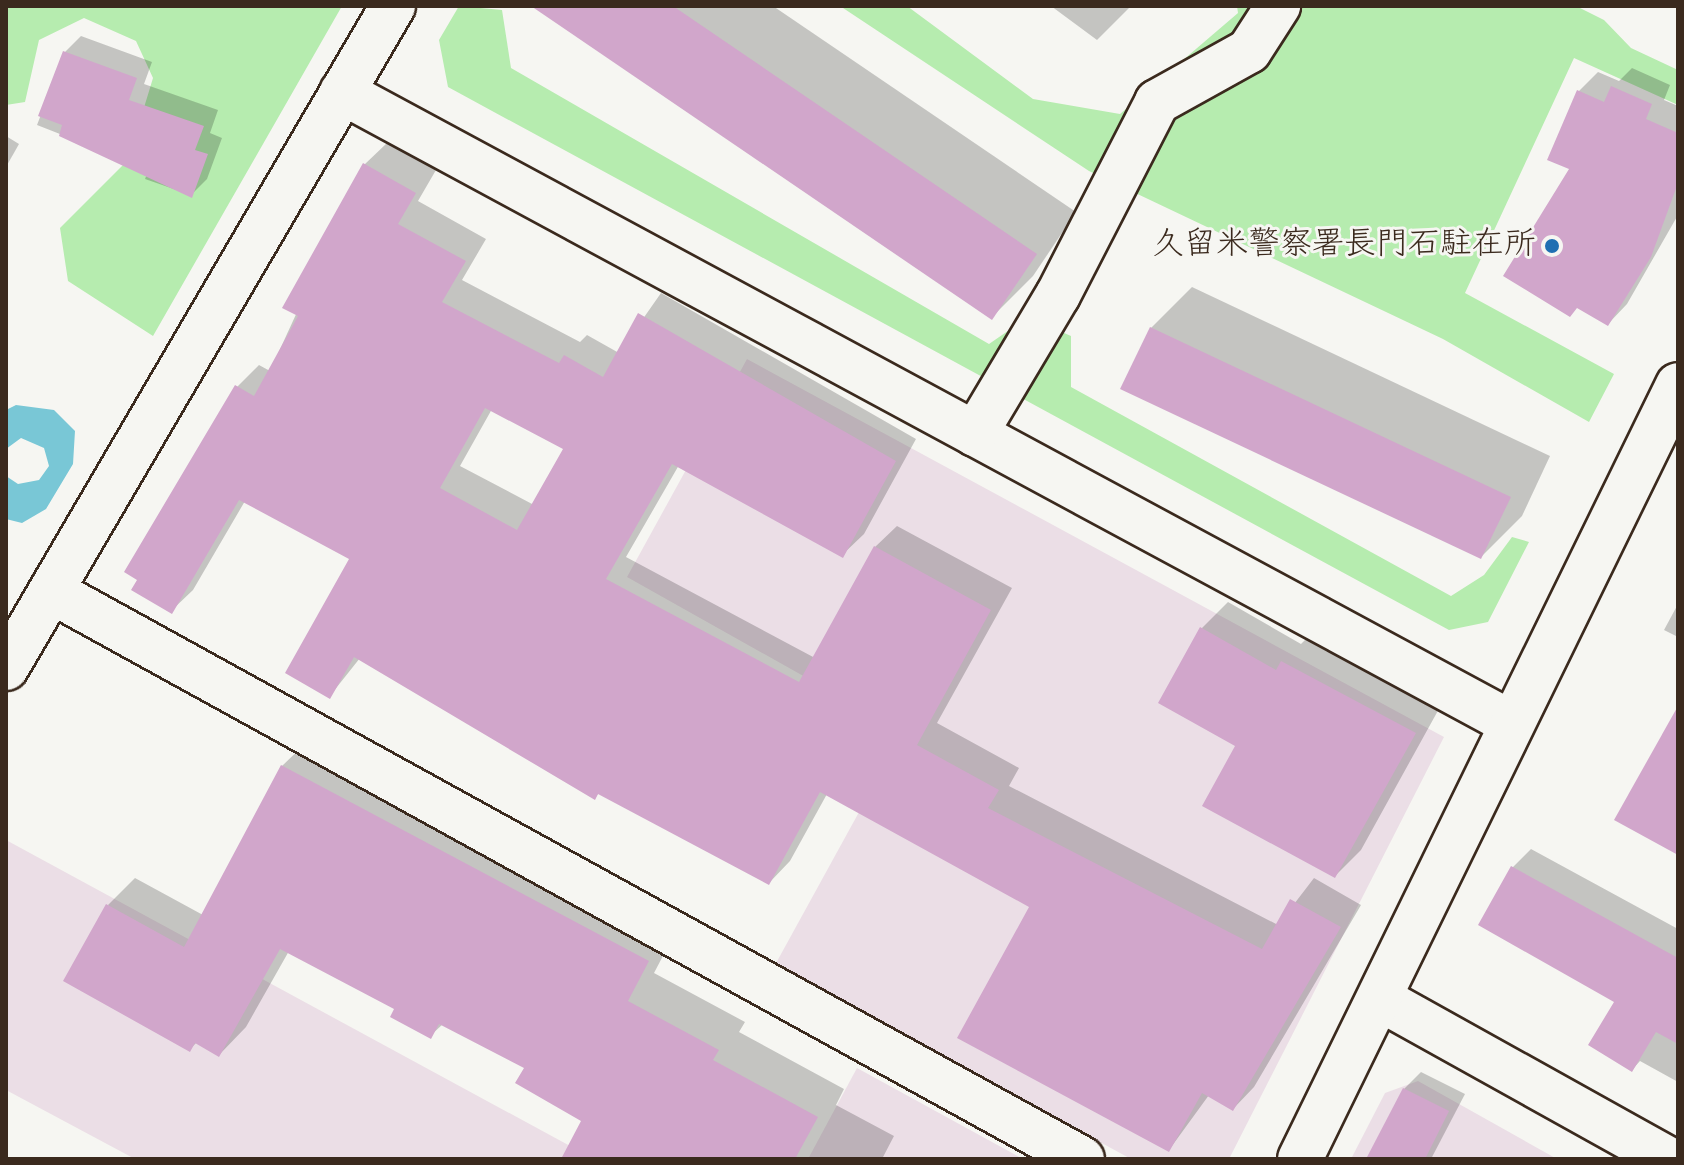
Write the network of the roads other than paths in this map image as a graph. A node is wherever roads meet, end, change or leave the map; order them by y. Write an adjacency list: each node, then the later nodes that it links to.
1 (393, 6): 3 (street)
2 (1278, 6): 5 (street)
3 (342, 92): 5 (street); 6 (street)
4 (1678, 385): 8 (street)
5 (975, 434): 8 (street)
6 (51, 591): 7 (street); 10 (street)
7 (6, 668)
8 (1509, 722): 9 (street)
9 (1382, 1000): 11 (street); 12 (street)
10 (1082, 1159)
11 (1300, 1159)
12 (1668, 1159)

